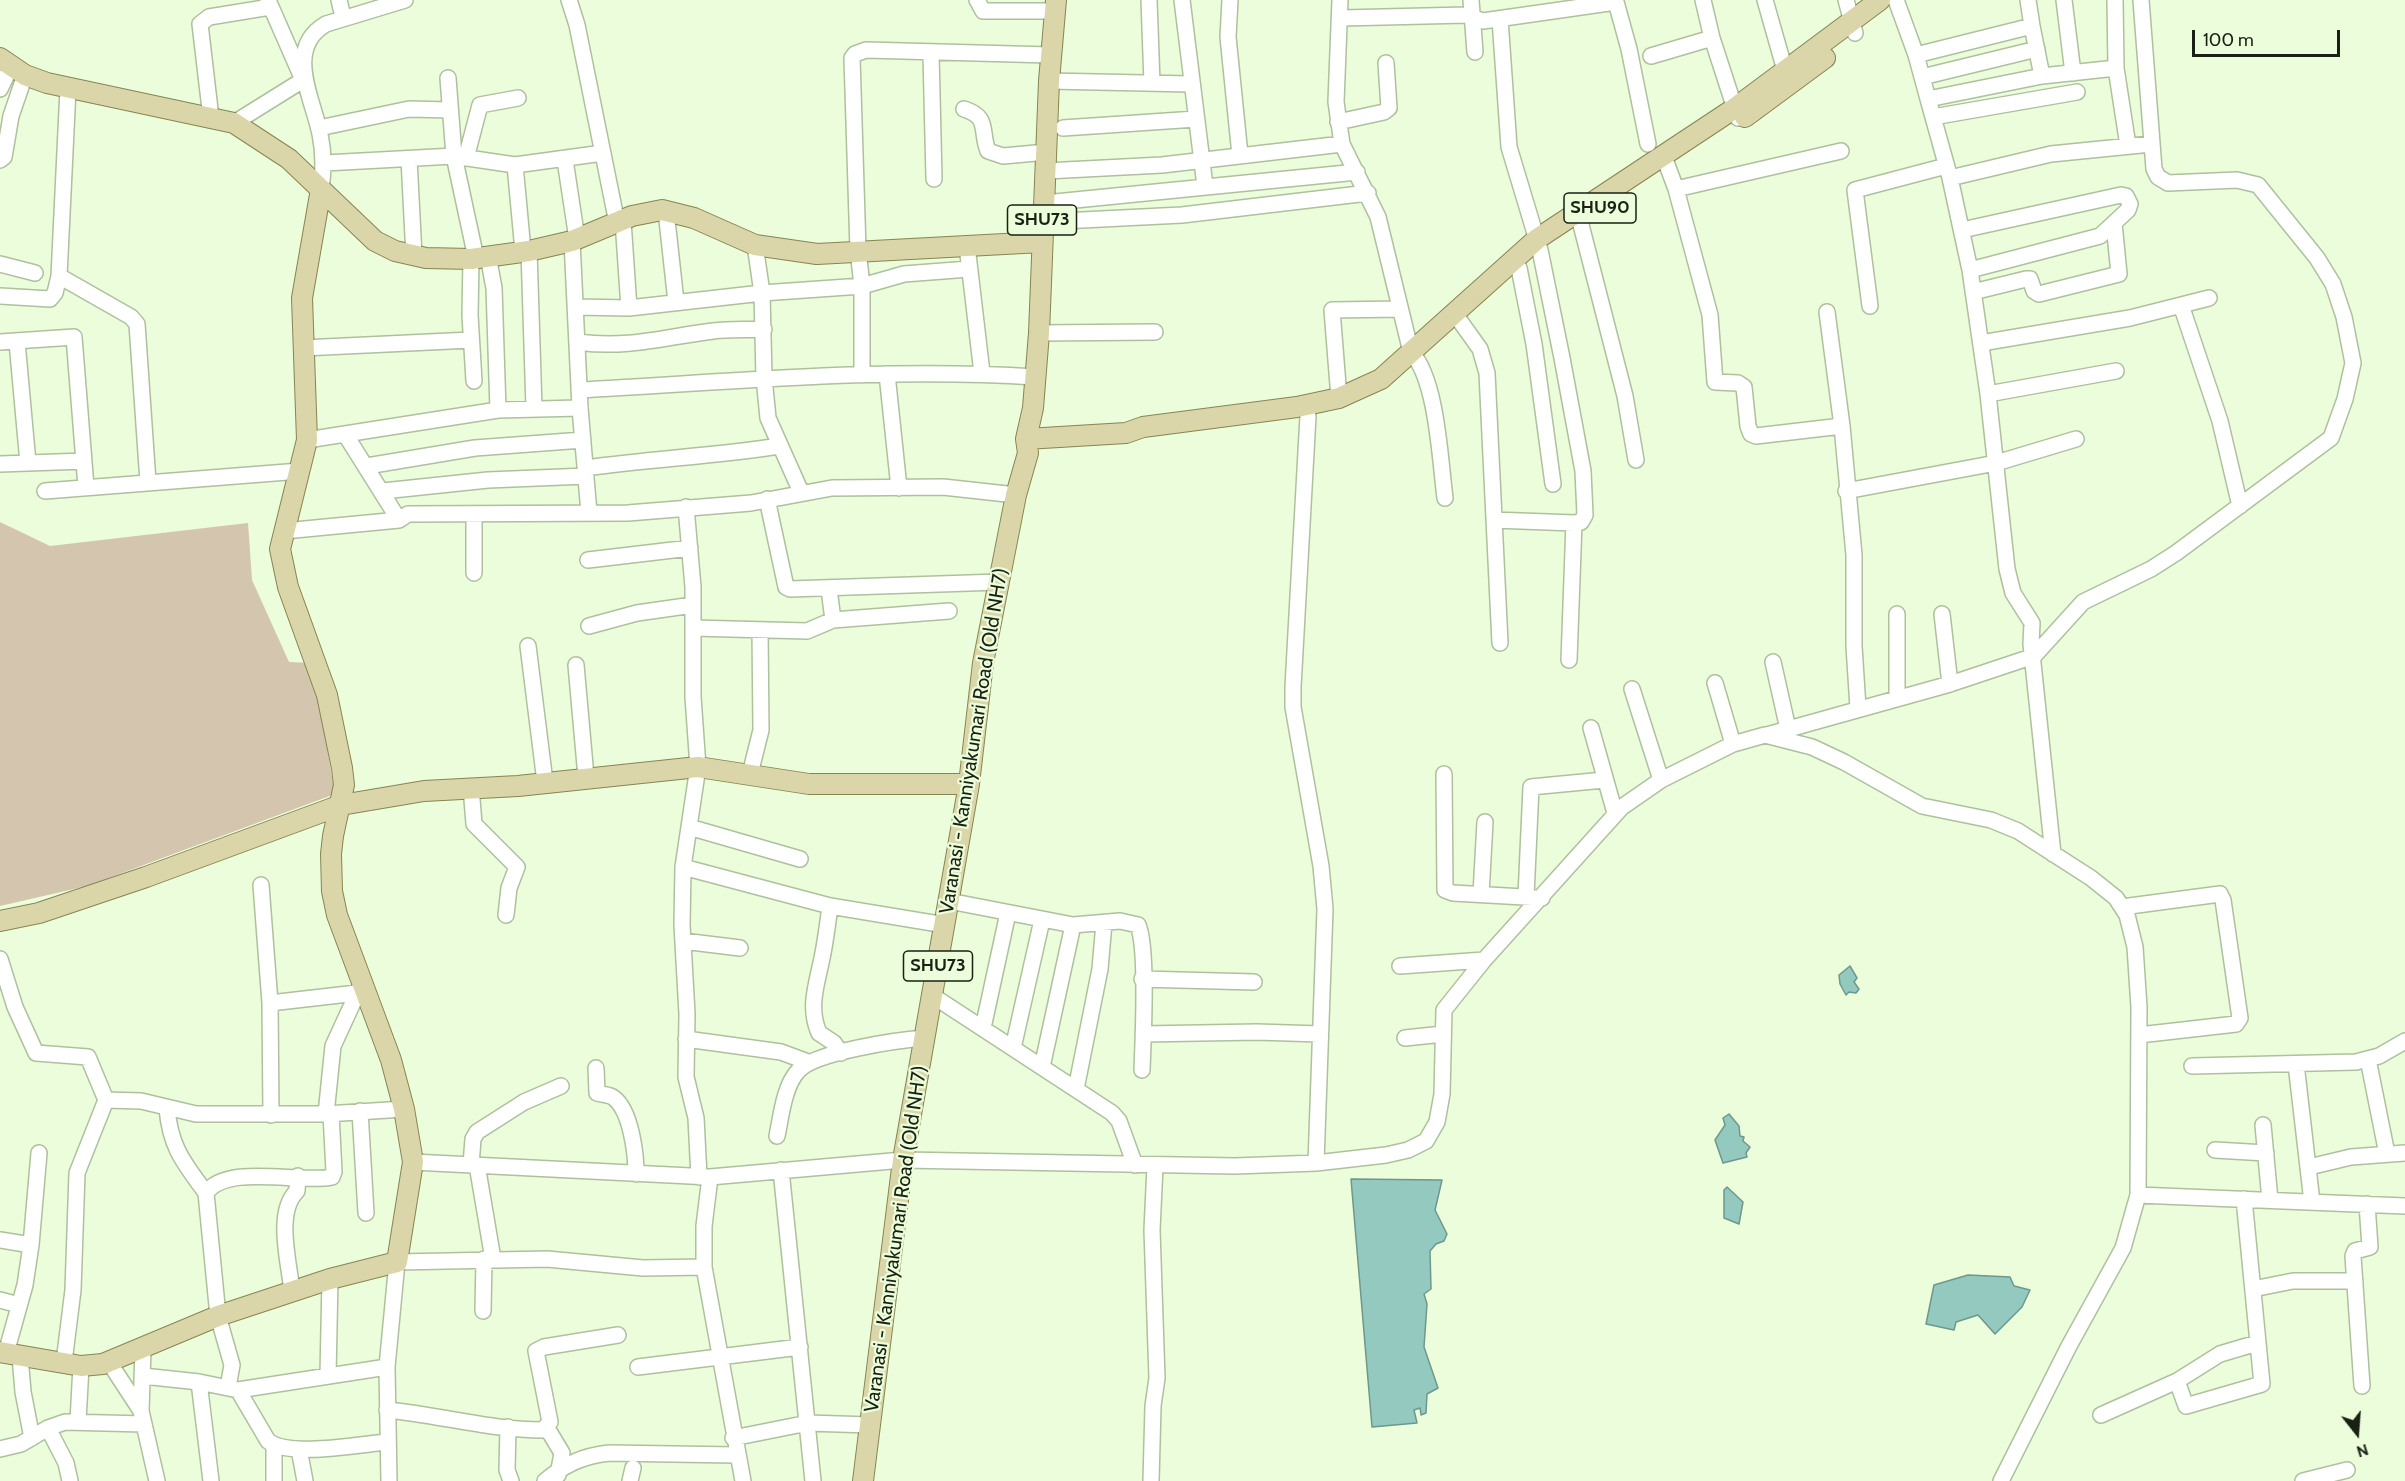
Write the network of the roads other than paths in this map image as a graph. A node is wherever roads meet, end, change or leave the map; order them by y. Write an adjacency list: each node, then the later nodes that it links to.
1 (339, 0): 22 (street)
2 (405, 0): 20 (street)
3 (569, 0): 66 (street)
4 (977, 0): 21 (street)
5 (1149, 0): 45 (street)
6 (1182, 0): 46 (street)
7 (1230, 0): 68 (street)
8 (1341, 0): 23 (street)
9 (1471, 0): 24 (street)
10 (1703, 0): 28 (street)
11 (1765, 0): 43 (street)
12 (1846, 0): 27 (street)
13 (1892, 0): 27 (main road, SHU90); 32 (street)
14 (2028, 0): 26 (street)
15 (2064, 0): 38 (street)
16 (2115, 0): 37 (street)
17 (2140, 0): 63 (street)
18 (1615, 1): 25 (street); 67 (street)
19 (269, 4): 42 (street); 56 (street)
20 (378, 4): 22 (street)
21 (1059, 4): 33 (main road, Varanasi - Kanniyakumari Road (Old NH7) / SHU73); 44 (main road)
22 (343, 17): 42 (street)
23 (1342, 18): 24 (street); 58 (street)
24 (1474, 18): 25 (street); 30 (street)
25 (1500, 19): 93 (street)
26 (2032, 26): 29 (street); 32 (street)
27 (1853, 28): 43 (main road, SHU90)
28 (1712, 38): 34 (street); 54 (street)
29 (2037, 49): 39 (street); 40 (street)
30 (1475, 52)
31 (931, 54): 33 (street); 79 (street); 95 (street)
32 (1916, 55): 40 (street)
33 (1050, 56): 44 (main road, Varanasi - Kanniyakumari Road (Old NH7) / SHU73)
34 (1652, 56)
35 (1386, 63): 58 (street)
36 (12, 66): 47 (street); 48 (main road); 71 (street)
37 (2116, 68): 38 (street); 64 (street)
38 (2073, 73): 39 (street)
39 (2042, 76): 51 (street)
40 (1922, 77): 51 (street)
41 (448, 78): 53 (street)
42 (303, 80): 59 (street); 60 (street)
43 (1787, 80): 54 (main road, SHU90)
44 (1053, 81): 45 (street); 76 (main road, Varanasi - Kanniyakumari Road (Old NH7) / SHU73)
45 (1152, 83): 46 (street)
46 (1191, 84): 57 (street)
47 (0, 88)
48 (68, 88): 56 (main road); 104 (street)
49 (2077, 92): 55 (street)
50 (518, 98): 69 (street)
51 (1928, 99): 55 (street)
52 (964, 109): 76 (street)
53 (450, 110): 60 (street); 69 (street)
54 (1737, 114): 67 (main road, SHU90)
55 (1933, 117): 78 (street)
56 (211, 118): 59 (main road)
57 (1196, 119): 61 (street); 73 (street)
58 (1338, 122): 62 (street)
59 (234, 123): 81 (main road)
60 (319, 128): 74 (street)
61 (1063, 128)
62 (1342, 144): 68 (street); 77 (street)
63 (2151, 144): 64 (street); 171 (street)
64 (2128, 146): 78 (street)
65 (1841, 151): 82 (street)
66 (603, 153): 72 (street); 87 (street)
67 (1659, 154): 82 (street); 86 (main road, SHU90); 93 (main road)
68 (1240, 155): 73 (street)
69 (460, 157): 70 (street); 75 (street); 98 (street)
70 (409, 159): 74 (street); 97 (street)
71 (0, 160)
72 (565, 160): 75 (street); 90 (street)
73 (1201, 160): 76 (street); 80 (street)
74 (325, 163): 81 (street)
75 (515, 165): 96 (street)
76 (1049, 165): 85 (main road, Varanasi - Kanniyakumari Road (Old NH7) / SHU73)
77 (1358, 172): 80 (street); 83 (street)
78 (1948, 172): 89 (street); 112 (street)
79 (934, 179)
80 (1205, 186): 85 (street)
81 (321, 189): 97 (main road); 126 (main road)
82 (1676, 189): 143 (street)
83 (1368, 194): 85 (street); 115 (street)
84 (666, 211): 87 (main road); 92 (main road); 110 (street)
85 (1048, 212): 91 (main road, Varanasi - Kanniyakumari Road (Old NH7) / SHU73); 120 (main road)
86 (1580, 221): 93 (main road, SHU90); 153 (street)
87 (620, 222): 90 (main road); 114 (street)
88 (2114, 223): 89 (street); 102 (street); 106 (street)
89 (1962, 230): 102 (street)
90 (575, 241): 96 (main road); 113 (street)
91 (1042, 242): 94 (main road); 120 (main road, Varanasi - Kanniyakumari Road (Old NH7) / SHU73)
92 (755, 244): 95 (main road); 107 (street)
93 (1538, 244): 100 (main road, SHU90); 127 (main road); 177 (street)
94 (967, 246): 95 (main road); 101 (street)
95 (858, 250): 105 (street)
96 (526, 251): 98 (main road); 138 (street)
97 (414, 256): 98 (main road)
98 (478, 257): 121 (street); 140 (street)
99 (0, 264): 103 (street)
100 (1519, 268): 117 (main road, SHU90); 161 (street)
101 (969, 269): 105 (street); 129 (street)
102 (1970, 270): 106 (street)
103 (35, 273)
104 (59, 276): 108 (street); 160 (street)
105 (862, 286): 107 (street); 131 (street)
106 (1973, 292): 125 (street)
107 (762, 293): 110 (street); 118 (street)
108 (0, 296)
109 (2209, 298): 111 (street)
110 (676, 302): 114 (street)
111 (2181, 305): 125 (street); 171 (street)
112 (1870, 306)
113 (577, 308): 114 (street); 124 (street)
114 (629, 308)
115 (1400, 309): 127 (street); 137 (street)
116 (1827, 312): 143 (street)
117 (1460, 321): 127 (main road, SHU90); 176 (street)
118 (764, 329): 124 (street); 133 (street)
119 (1155, 332): 120 (street)
120 (1045, 333): 132 (main road, Varanasi - Kanniyakumari Road (Old NH7) / SHU73); 141 (main road)
121 (471, 340): 126 (street); 134 (street)
122 (0, 342): 123 (street)
123 (17, 342): 152 (street); 154 (street)
124 (578, 342): 135 (street)
125 (1981, 343): 136 (street)
126 (303, 348): 148 (main road)
127 (1415, 356): 137 (main road); 142 (main road, SHU90); 169 (street)
128 (2116, 371): 136 (street)
129 (982, 373): 130 (street); 132 (street)
130 (887, 374): 131 (street); 163 (street)
131 (862, 375): 133 (street)
132 (1035, 377): 150 (main road, Varanasi - Kanniyakumari Road (Old NH7) / SHU73)
133 (764, 378): 135 (street); 151 (street)
134 (474, 381)
135 (580, 390): 139 (street)
136 (1988, 394): 156 (street)
137 (1339, 398): 144 (main road)
138 (534, 408): 139 (street); 140 (street)
139 (579, 408): 149 (street)
140 (498, 410): 145 (street)
141 (1040, 414): 146 (main road); 150 (main road)
142 (1308, 416): 144 (main road, SHU90); 249 (street)
143 (1842, 426): 166 (street)
144 (1126, 433): 146 (main road, SHU90)
145 (345, 434): 148 (street); 157 (street)
146 (1058, 438): 150 (main road, SHU90)
147 (2076, 439): 156 (street)
148 (307, 440): 158 (main road)
149 (583, 440): 157 (street); 159 (street)
150 (1030, 444): 168 (main road, Varanasi - Kanniyakumari Road (Old NH7) / SHU73)
151 (780, 446): 159 (street); 167 (street)
152 (84, 460): 154 (street); 162 (street)
153 (1636, 460)
154 (28, 463): 155 (street)
155 (0, 464)
156 (1996, 464): 166 (street); 194 (street)
157 (367, 466): 165 (street)
158 (300, 471): 160 (street); 178 (main road)
159 (586, 472): 165 (street); 173 (street)
160 (148, 482): 162 (street)
161 (1553, 484)
162 (86, 487): 164 (street)
163 (899, 488): 167 (street); 168 (street)
164 (45, 491)
165 (383, 491): 175 (street)
166 (1846, 491): 202 (street)
167 (801, 492): 170 (street)
168 (1016, 495): 182 (main road, Varanasi - Kanniyakumari Road (Old NH7) / SHU73)
169 (1445, 498)
170 (767, 499): 172 (street); 183 (street)
171 (2240, 506): 194 (street)
172 (687, 507): 173 (street); 179 (street)
173 (590, 513): 174 (street)
174 (474, 514): 175 (street); 181 (street)
175 (399, 520): 178 (street)
176 (1494, 520): 177 (street); 192 (street)
177 (1574, 523): 195 (street)
178 (284, 531): 216 (main road)
179 (690, 548): 180 (street); 184 (street)
180 (588, 560)
181 (474, 573)
182 (999, 582): 183 (street); 214 (main road, Varanasi - Kanniyakumari Road (Old NH7) / SHU73)
183 (829, 589): 188 (street)
184 (693, 606): 189 (street); 190 (street)
185 (949, 611): 188 (street)
186 (1897, 614): 201 (street)
187 (1942, 614): 199 (street)
188 (833, 620): 191 (street)
189 (589, 626)
190 (693, 628): 191 (street); 207 (street)
191 (760, 630): 208 (street)
192 (1500, 643)
193 (528, 646): 213 (street)
194 (2034, 656): 199 (street); 220 (street)
195 (1569, 660)
196 (1773, 662): 204 (street)
197 (576, 665): 210 (street)
198 (1715, 683): 206 (street)
199 (1950, 684): 201 (street)
200 (1632, 689): 212 (street)
201 (1897, 698): 202 (street)
202 (1858, 708): 204 (street)
203 (1592, 728): 211 (street)
204 (1788, 729): 205 (street)
205 (1765, 735): 206 (street); 220 (street)
206 (1732, 744): 212 (street)
207 (698, 767): 208 (main road); 210 (main road); 219 (street)
208 (750, 774): 214 (main road)
209 (1443, 774): 224 (street)
210 (586, 777): 213 (main road)
211 (1604, 780): 217 (street); 225 (street)
212 (1660, 780): 217 (street)
213 (545, 782): 215 (main road)
214 (969, 784): 227 (main road, Varanasi - Kanniyakumari Road (Old NH7) / SHU73)
215 (471, 787): 216 (main road); 231 (street)
216 (341, 806): 232 (main road); 244 (main road)
217 (1615, 813): 226 (street)
218 (1485, 822): 224 (street)
219 (689, 827): 221 (street); 222 (street)
220 (2054, 854): 229 (street)
221 (800, 859)
222 (683, 867): 228 (street); 237 (street)
223 (261, 885): 246 (street)
224 (1481, 894): 225 (street)
225 (1526, 896): 226 (street)
226 (1542, 898): 240 (street)
227 (949, 901): 230 (street); 235 (main road, Varanasi - Kanniyakumari Road (Old NH7) / SHU73)
228 (830, 906): 235 (street); 257 (street)
229 (2122, 907): 251 (street); 251 (street)
230 (1008, 913): 233 (street); 247 (street)
231 (506, 915)
232 (0, 921)
233 (1042, 921): 236 (street); 256 (street)
234 (1104, 923): 236 (street); 242 (street); 266 (street)
235 (945, 925): 245 (main road, Varanasi - Kanniyakumari Road (Old NH7) / SHU73)
236 (1073, 925): 262 (street)
237 (683, 941): 238 (street); 254 (street)
238 (740, 948)
239 (0, 959): 267 (street)
240 (1484, 960): 241 (street); 250 (street)
241 (1400, 966)
242 (1143, 979): 243 (street); 248 (street)
243 (1254, 982)
244 (359, 988): 246 (street); 269 (main road); 271 (street)
245 (933, 996): 247 (street); 252 (main road, Varanasi - Kanniyakumari Road (Old NH7) / SHU73)
246 (270, 1003): 272 (street)
247 (983, 1028): 256 (street)
248 (1143, 1034): 249 (street); 264 (street)
249 (1320, 1034): 282 (street)
250 (1443, 1034): 253 (street); 282 (street)
251 (2139, 1035): 292 (street)
252 (925, 1038): 257 (street); 280 (main road, Varanasi - Kanniyakumari Road (Old NH7) / SHU73)
253 (1405, 1038)
254 (686, 1039): 259 (street); 290 (street)
255 (2405, 1041): 258 (street)
256 (1013, 1048): 262 (street)
257 (842, 1053): 259 (street)
258 (2368, 1059): 260 (street); 279 (street)
259 (808, 1062): 274 (street)
260 (2296, 1064): 261 (street); 286 (street)
261 (2192, 1066)
262 (1042, 1067): 266 (street)
263 (596, 1068): 288 (street)
264 (1142, 1070)
265 (561, 1086): 283 (street)
266 (1076, 1089): 284 (street)
267 (106, 1100): 268 (street); 320 (street)
268 (167, 1108): 272 (street); 291 (street)
269 (404, 1109): 270 (street); 281 (main road)
270 (360, 1111): 271 (street); 298 (street)
271 (328, 1114): 272 (street); 289 (street)
272 (272, 1115)
273 (2264, 1125): 277 (street)
274 (777, 1136)
275 (2215, 1150): 277 (street)
276 (39, 1153): 300 (street)
277 (2266, 1153): 294 (street)
278 (2405, 1153): 279 (street)
279 (2387, 1154): 286 (street)
280 (903, 1160): 284 (street); 287 (street); 334 (main road, Varanasi - Kanniyakumari Road (Old NH7) / SHU73)
281 (413, 1162): 283 (street); 302 (main road)
282 (1316, 1162): 285 (street)
283 (474, 1165): 288 (street); 301 (street)
284 (1136, 1165): 285 (street)
285 (1155, 1166): 357 (street)
286 (2309, 1167): 295 (street)
287 (781, 1170): 290 (street); 315 (street)
288 (636, 1174): 290 (street)
289 (298, 1176): 291 (street); 307 (street)
290 (705, 1177): 303 (street)
291 (206, 1193): 311 (street)
292 (2138, 1195): 293 (street); 358 (street)
293 (2244, 1199): 294 (street); 306 (street)
294 (2270, 1200): 295 (street)
295 (2312, 1202): 296 (street)
296 (2367, 1204): 297 (street); 305 (street)
297 (2405, 1206)
298 (366, 1213)
299 (0, 1240): 300 (street)
300 (31, 1245): 309 (street)
301 (489, 1259): 302 (street); 303 (street); 310 (street)
302 (397, 1262): 304 (main road); 321 (street)
303 (704, 1266): 318 (street)
304 (330, 1279): 307 (main road); 323 (street)
305 (2355, 1281): 306 (street); 327 (street)
306 (2253, 1289): 314 (street)
307 (292, 1291): 311 (main road)
308 (0, 1300): 309 (street)
309 (19, 1305): 312 (street)
310 (483, 1311)
311 (218, 1316): 316 (main road); 328 (street)
312 (7, 1320): 317 (street)
313 (618, 1335): 337 (street)
314 (2258, 1343): 325 (street); 325 (street)
315 (800, 1347): 318 (street); 333 (street)
316 (143, 1349): 319 (main road); 324 (street)
317 (9, 1354): 320 (main road); 338 (street)
318 (720, 1356): 322 (street); 339 (street)
319 (109, 1362): 320 (main road); 331 (street)
320 (73, 1364): 332 (street)
321 (387, 1367): 323 (street); 329 (street)
322 (638, 1367)
323 (328, 1375): 328 (street)
324 (143, 1376): 326 (street); 331 (street)
325 (2177, 1381): 330 (street)
326 (199, 1382): 328 (street); 349 (street)
327 (2362, 1386)
328 (233, 1388): 341 (street)
329 (387, 1410): 335 (street); 340 (street)
330 (2101, 1414)
331 (143, 1417): 332 (street); 348 (street)
332 (78, 1421): 336 (street)
333 (808, 1424): 334 (street); 339 (street); 355 (street)
334 (870, 1425): 356 (main road, Varanasi - Kanniyakumari Road (Old NH7) / SHU73)
335 (508, 1427): 337 (street); 353 (street)
336 (48, 1428): 338 (street); 347 (street)
337 (547, 1428): 346 (street)
338 (32, 1438): 342 (street)
339 (733, 1438): 344 (street)
340 (388, 1442): 343 (street); 352 (street)
341 (274, 1446): 343 (street); 350 (street)
342 (0, 1449)
343 (299, 1449): 351 (street)
344 (736, 1455): 346 (street); 354 (street)
345 (2347, 1470): 359 (street)
346 (554, 1478)
347 (70, 1481)
348 (157, 1481)
349 (212, 1481)
350 (274, 1481)
351 (304, 1481)
352 (388, 1481)
353 (511, 1481)
354 (743, 1481)
355 (813, 1481)
356 (863, 1481)
357 (1151, 1481)
358 (2001, 1481)
359 (2303, 1481)

